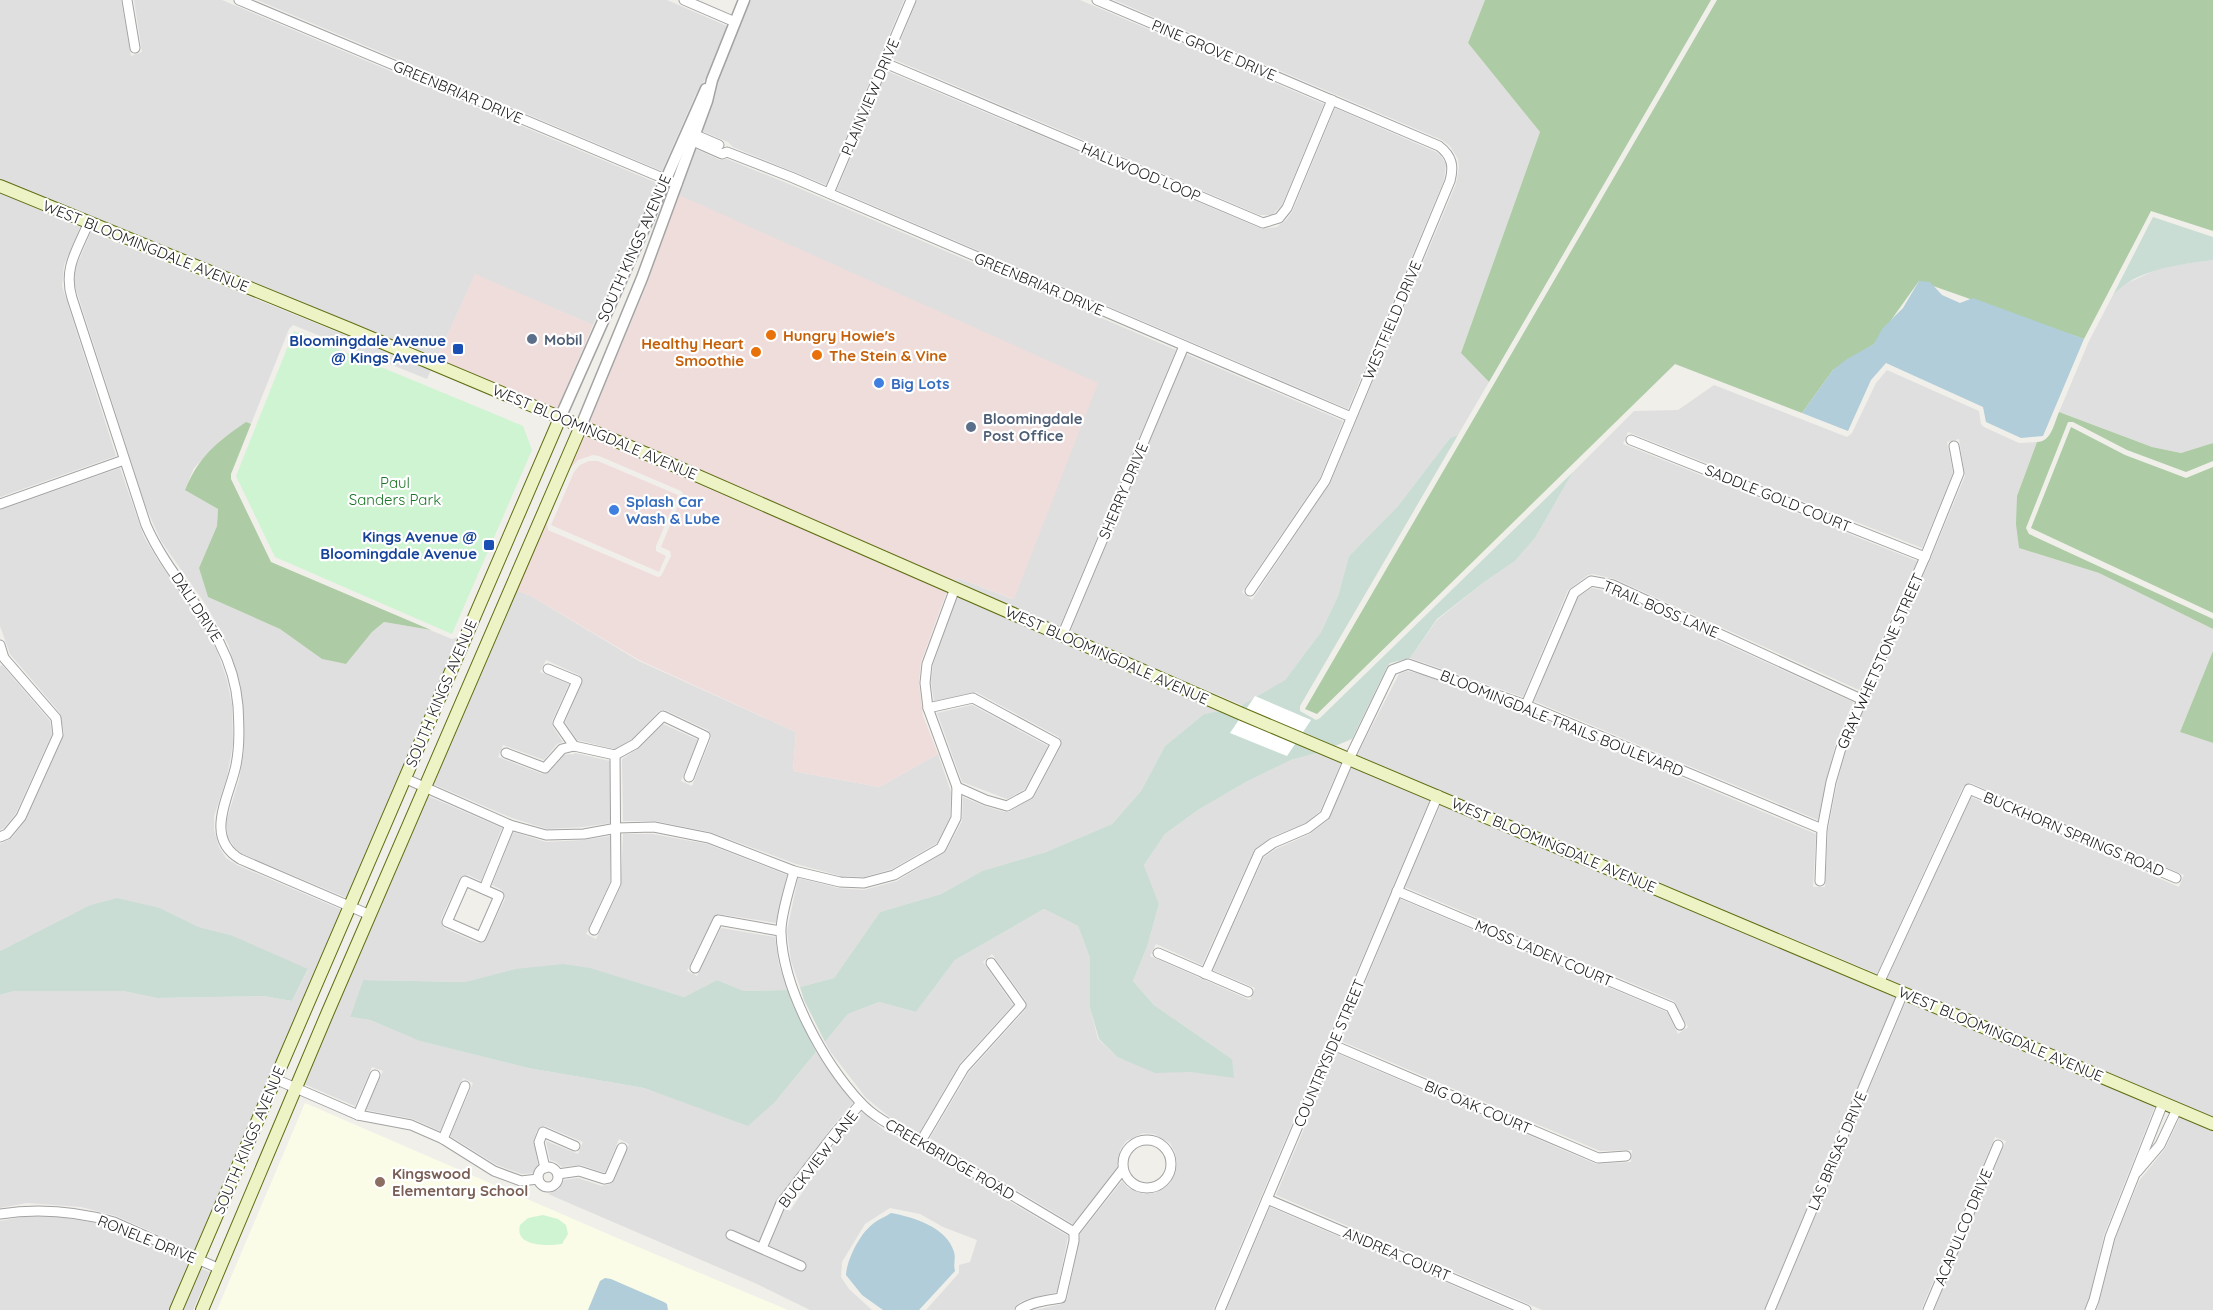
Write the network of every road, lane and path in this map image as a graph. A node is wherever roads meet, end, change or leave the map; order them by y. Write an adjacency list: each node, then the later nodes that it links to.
1 (128, 0): 8 (street)
2 (239, 0): 12 (street, GREENBRIAR DRIVE)
3 (684, 0): 7 (street)
4 (744, 0): 7 (street, SOUTH KINGS AVENUE)
5 (911, 0): 9 (street, PLAINVIEW DRIVE)
6 (1097, 0): 10 (street, PINE GROVE DRIVE)
7 (735, 22): 11 (street, SOUTH KINGS AVENUE)
8 (135, 48)
9 (885, 63): 10 (street, HALLWOOD LOOP); 15 (street, PLAINVIEW DRIVE)
10 (1332, 100): 18 (street, WESTFIELD DRIVE)
11 (689, 136): 12 (street, SOUTH KINGS AVENUE); 13 (street, SOUTH KINGS AVENUE); 15 (street, GREENBRIAR DRIVE)
12 (665, 179): 13 (street, GREENBRIAR DRIVE); 19 (street, SOUTH KINGS AVENUE)
13 (677, 184): 20 (street, SOUTH KINGS AVENUE)
14 (0, 186): 16 (main road, WEST BLOOMINGDALE AVENUE)
15 (829, 194): 17 (street, GREENBRIAR DRIVE)
16 (88, 224): 19 (main road, WEST BLOOMINGDALE AVENUE); 23 (street, DALI DRIVE)
17 (1184, 346): 18 (street, GREENBRIAR DRIVE); 28 (street, SHERRY DRIVE)
18 (1351, 417): 27 (street, WESTFIELD DRIVE)
19 (560, 418): 20 (main road, WEST BLOOMINGDALE AVENUE); 40 (main road, SOUTH KINGS AVENUE)
20 (581, 426): 26 (main road, WEST BLOOMINGDALE AVENUE); 42 (main road, SOUTH KINGS AVENUE)
21 (1631, 440): 25 (street, SADDLE GOLD COURT)
22 (1954, 447): 25 (street, GRAY WHETSTONE STREET)
23 (124, 460): 24 (street); 53 (street, DALI DRIVE)
24 (0, 504)
25 (1925, 557): 32 (street, GRAY WHETSTONE STREET)
26 (955, 588): 28 (main road, WEST BLOOMINGDALE AVENUE); 34 (street)
27 (1250, 591)
28 (1062, 636): 38 (main road, WEST BLOOMINGDALE AVENUE)
29 (0, 645): 30 (street)
30 (2, 658): 47 (street)
31 (548, 669): 35 (street)
32 (1861, 699): 33 (street, TRAIL BOSS LANE); 46 (street, GRAY WHETSTONE STREET)
33 (1526, 705): 38 (street, BLOOMINGDALE TRAILS BOULEVARD); 46 (street, BLOOMINGDALE TRAILS BOULEVARD)
34 (928, 708): 41 (street); 41 (street)
35 (574, 746): 36 (street); 37 (street)
36 (506, 753)
37 (615, 755): 39 (street); 45 (street)
38 (1349, 759): 43 (main road, WEST BLOOMINGDALE AVENUE); 60 (street, BLOOMINGDALE TRAILS BOULEVARD)
39 (689, 777)
40 (404, 778): 42 (street); 53 (main road, SOUTH KINGS AVENUE)
41 (957, 787): 48 (street)
42 (425, 788): 44 (street); 54 (main road, SOUTH KINGS AVENUE)
43 (1438, 795): 52 (street, COUNTRYSIDE STREET); 61 (main road, WEST BLOOMINGDALE AVENUE)
44 (510, 825): 45 (street); 51 (street)
45 (617, 828): 48 (street); 55 (street)
46 (1822, 829): 50 (street, GRAY WHETSTONE STREET)
47 (0, 837)
48 (794, 871): 56 (street, CREEKBRIDGE ROAD)
49 (2176, 878): 61 (street, BUCKHORN SPRINGS ROAD)
50 (1820, 881)
51 (484, 889): 51 (street)
52 (1397, 891): 64 (street, MOSS LADEN COURT); 65 (street, COUNTRYSIDE STREET)
53 (350, 906): 54 (street, DALI DRIVE); 67 (main road, SOUTH KINGS AVENUE)
54 (370, 915): 69 (main road, SOUTH KINGS AVENUE)
55 (594, 930)
56 (780, 931): 59 (street); 70 (street, CREEKBRIDGE ROAD)
57 (1158, 952): 60 (street)
58 (991, 963): 76 (street)
59 (695, 968)
60 (1205, 974): 62 (street)
61 (1879, 982): 63 (main road, WEST BLOOMINGDALE AVENUE)
62 (1248, 992)
63 (1904, 993): 71 (main road, WEST BLOOMINGDALE AVENUE); 99 (street, LAS BRISAS DRIVE)
64 (1680, 1025)
65 (1333, 1045): 80 (street, BIG OAK COURT); 86 (street, COUNTRYSIDE STREET)
66 (375, 1075): 73 (street)
67 (275, 1078): 69 (street); 91 (main road, SOUTH KINGS AVENUE)
68 (465, 1086): 75 (street)
69 (296, 1088): 73 (street); 93 (main road, SOUTH KINGS AVENUE)
70 (861, 1103): 76 (street, CREEKBRIDGE ROAD); 90 (street, BUCKVIEW LANE)
71 (2163, 1103): 72 (main road, WEST BLOOMINGDALE AVENUE); 84 (street)
72 (2177, 1109): 74 (main road, WEST BLOOMINGDALE AVENUE); 84 (street)
73 (358, 1115): 75 (street)
74 (2213, 1124)
75 (443, 1139): 85 (street)
76 (921, 1141): 88 (street, CREEKBRIDGE ROAD)
77 (1998, 1145): 100 (street, ACAPULCO DRIVE)
78 (575, 1146): 81 (street)
79 (622, 1148): 83 (street)
80 (1626, 1156)
81 (545, 1168): 83 (street); 85 (street)
82 (1123, 1169): 82 (street); 88 (street)
83 (558, 1174): 85 (street)
84 (2136, 1174): 101 (street)
85 (538, 1179)
86 (1268, 1199): 97 (street, COUNTRYSIDE STREET); 98 (street, ANDREA COURT)
87 (0, 1215): 91 (street, RONELE DRIVE)
88 (1074, 1232): 96 (street)
89 (731, 1235): 90 (street)
90 (762, 1248): 92 (street)
91 (197, 1260): 93 (street, RONELE DRIVE); 94 (main road, SOUTH KINGS AVENUE)
92 (801, 1266)
93 (220, 1269): 95 (main road, SOUTH KINGS AVENUE)
94 (176, 1310)
95 (202, 1310)
96 (1020, 1310)
97 (1220, 1310)
98 (1527, 1310)
99 (1770, 1310)
100 (1928, 1310)
101 (2090, 1310)

